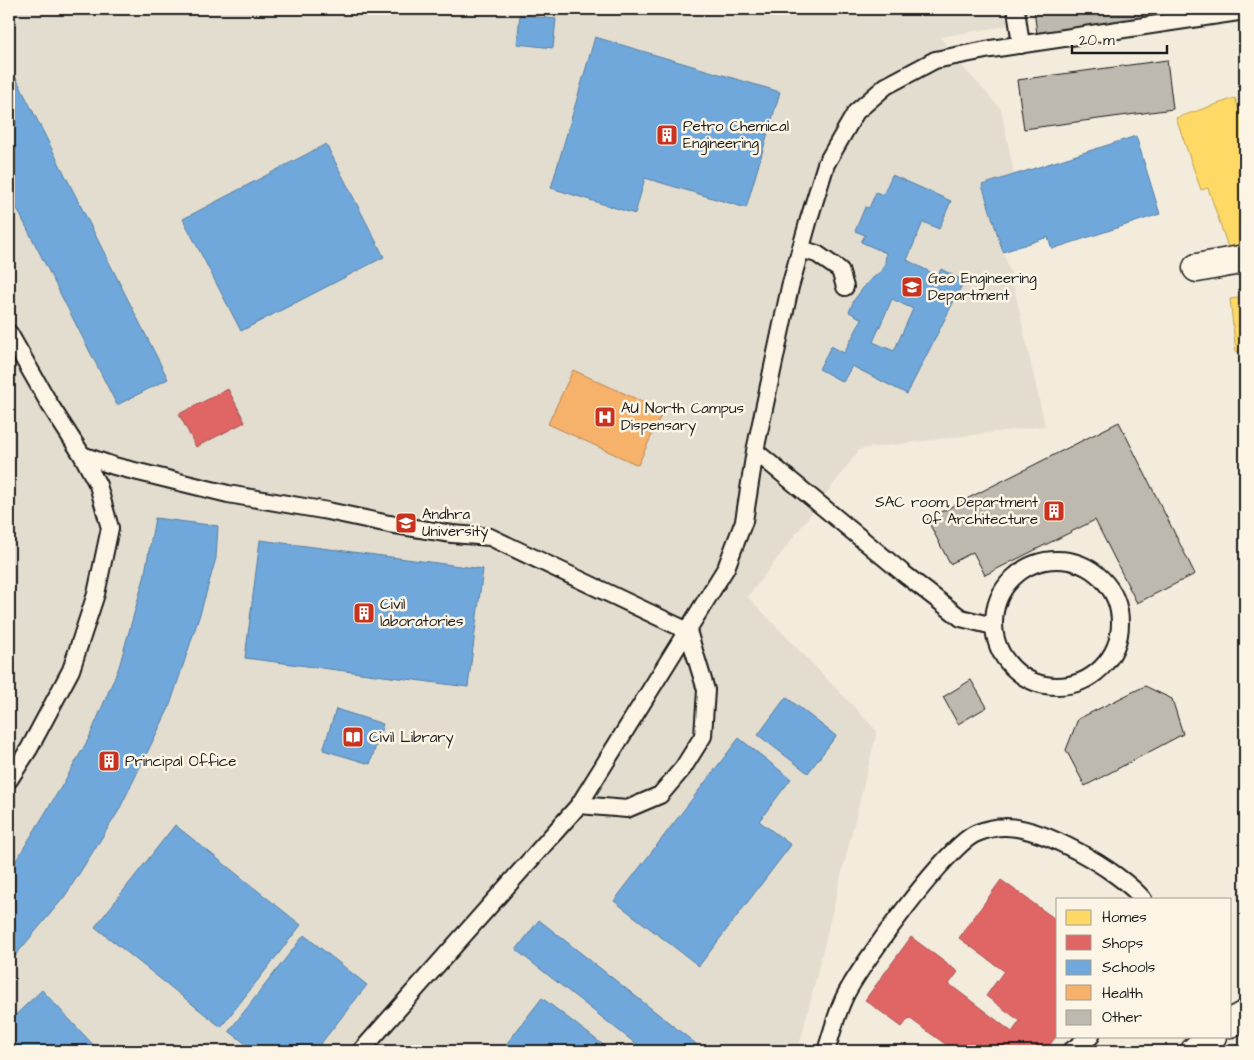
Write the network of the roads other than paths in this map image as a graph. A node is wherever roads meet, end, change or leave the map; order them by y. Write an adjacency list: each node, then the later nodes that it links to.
1 (1016, 9): 3 (lane)
2 (1245, 11): 3 (lane)
3 (1021, 45): 4 (lane)
4 (801, 249): 7 (lane); 9 (lane)
5 (1245, 259): 6 (street)
6 (1197, 268)
7 (844, 286)
8 (9, 333): 10 (lane)
9 (755, 451): 11 (lane); 12 (lane)
10 (82, 455): 12 (lane); 13 (lane)
11 (993, 626): 11 (lane)
12 (688, 632): 14 (lane); 14 (lane)
13 (9, 780)
14 (580, 804): 20 (lane)
15 (1142, 898): 21 (lane)
16 (1245, 1015): 17 (street)
17 (1232, 1022)
18 (1088, 1038): 22 (lane)
19 (1210, 1038): 23 (street)
20 (361, 1051)
21 (826, 1051)
22 (1071, 1051)
23 (1195, 1051)

